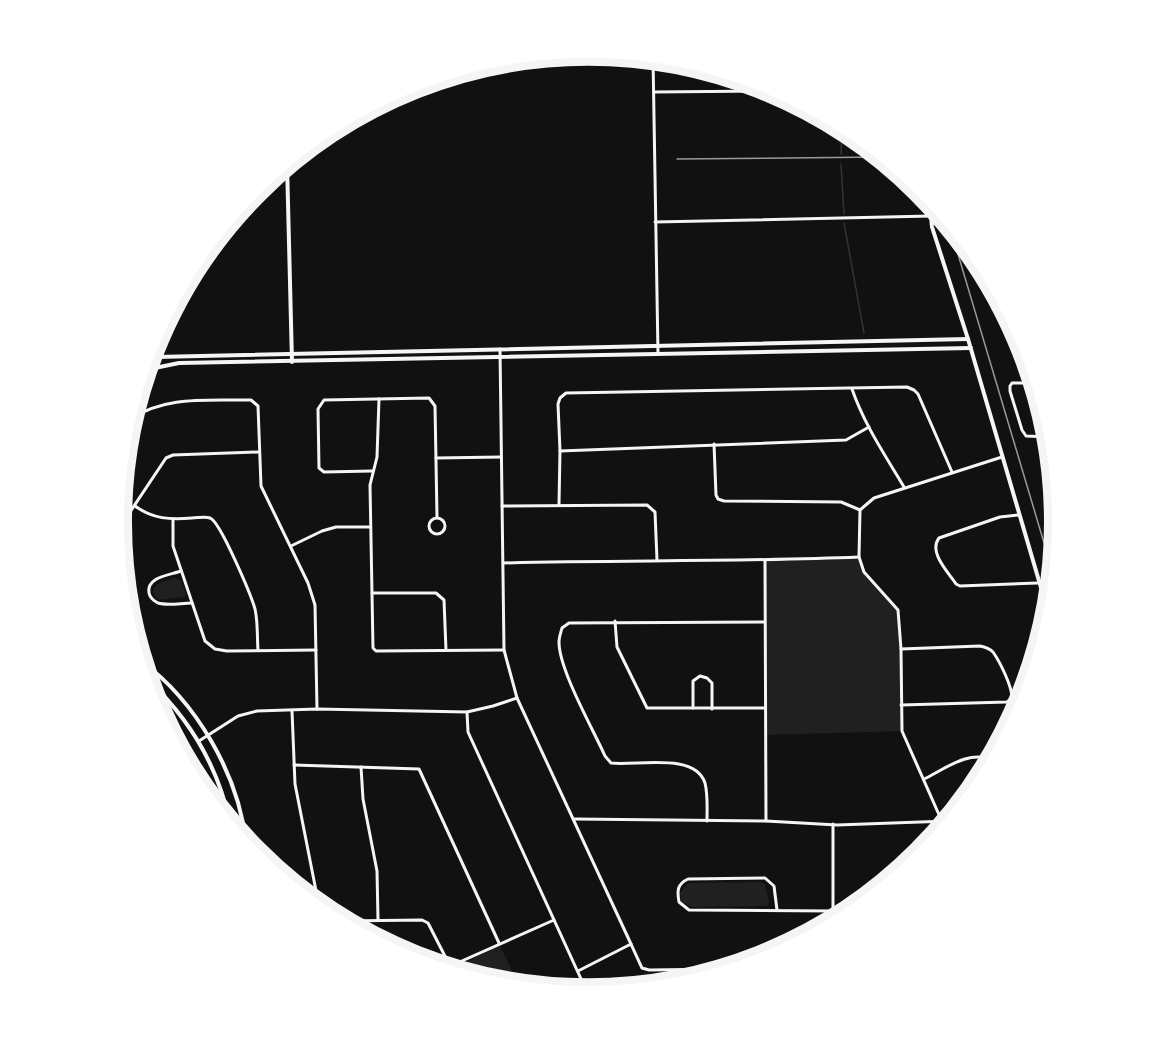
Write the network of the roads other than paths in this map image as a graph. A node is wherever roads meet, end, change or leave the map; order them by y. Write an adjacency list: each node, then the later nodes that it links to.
1 (653, 66): 3 (street)
2 (749, 91): 3 (street)
3 (654, 92): 6 (street)
4 (287, 174): 22 (street)
5 (931, 216): 6 (street); 7 (street)
6 (655, 222): 14 (street)
7 (968, 339): 8 (street); 16 (street)
8 (871, 341): 9 (street); 19 (street)
9 (850, 342): 10 (street); 18 (street)
10 (805, 343): 12 (street); 20 (street)
11 (726, 344): 12 (street); 13 (street); 25 (street)
12 (758, 344): 21 (street)
13 (706, 345): 14 (street); 24 (street)
14 (658, 346): 15 (street); 26 (street)
15 (537, 348): 17 (street); 29 (street)
16 (970, 348): 19 (street); 49 (street)
17 (500, 349): 23 (street); 31 (street)
18 (850, 350): 19 (street); 20 (street)
19 (871, 350)
20 (805, 351): 21 (street)
21 (757, 352): 25 (street)
22 (292, 353): 23 (street); 27 (street); 35 (street)
23 (327, 353): 33 (street)
24 (706, 353): 25 (street); 26 (street)
25 (726, 353)
26 (658, 354): 29 (street)
27 (237, 355): 28 (street); 34 (street)
28 (200, 356): 30 (street); 36 (street)
29 (538, 356): 31 (street)
30 (158, 357)
31 (500, 357): 33 (street); 48 (street)
32 (157, 361): 37 (street)
33 (328, 361): 35 (street)
34 (236, 362): 35 (street); 36 (street)
35 (292, 362)
36 (199, 363): 37 (street)
37 (158, 366): 38 (street)
38 (155, 367)
39 (1027, 383): 44 (street)
40 (852, 389): 43 (street); 46 (street); 52 (street)
41 (379, 399): 50 (street); 51 (street); 51 (street)
42 (142, 411): 47 (street)
43 (869, 427): 45 (street); 53 (street)
44 (1040, 437)
45 (714, 444): 46 (street); 57 (street)
46 (560, 451): 54 (street)
47 (258, 452): 55 (street); 63 (street)
48 (501, 457): 50 (street); 56 (street)
49 (1002, 457): 52 (street); 58 (street)
50 (436, 458): 60 (street)
51 (372, 471): 62 (street)
52 (952, 472): 53 (street)
53 (904, 487): 57 (street)
54 (559, 504): 56 (street); 65 (street)
55 (135, 506): 59 (street); 61 (street)
56 (502, 506): 67 (street)
57 (861, 510): 64 (street)
58 (1018, 515): 69 (street); 69 (street)
59 (128, 516)
60 (437, 518): 60 (street)
61 (173, 519): 68 (street); 75 (street)
62 (370, 527): 63 (street); 70 (street)
63 (291, 546): 76 (street)
64 (859, 557): 66 (street); 79 (street)
65 (657, 560): 66 (street); 67 (street)
66 (765, 561): 74 (street)
67 (503, 563): 78 (street)
68 (181, 572): 72 (street); 72 (street)
69 (1038, 583): 71 (street)
70 (372, 593): 77 (street); 77 (street)
71 (1042, 594)
72 (192, 603): 75 (street)
73 (615, 621): 74 (street); 84 (street); 99 (street)
74 (764, 621): 85 (street)
75 (258, 650): 76 (street)
76 (316, 650): 86 (street)
77 (446, 650): 78 (street)
78 (504, 650): 82 (street)
79 (901, 650): 83 (street); 83 (street)
80 (153, 671): 90 (street)
81 (161, 692): 91 (street)
82 (517, 698): 89 (street); 98 (street)
83 (901, 705): 95 (street)
84 (693, 708): 87 (street); 87 (street)
85 (766, 708): 87 (street); 100 (street)
86 (317, 709): 88 (street); 89 (street)
87 (712, 709)
88 (292, 711): 90 (street); 93 (street)
89 (467, 712): 108 (street)
90 (207, 736): 91 (street); 103 (street)
91 (199, 741): 96 (street)
92 (983, 757): 95 (street)
93 (294, 765): 94 (street); 104 (street)
94 (361, 767): 107 (street); 110 (street)
95 (924, 779): 97 (street)
96 (226, 805)
97 (940, 817)
98 (574, 819): 99 (street); 111 (street)
99 (707, 821): 100 (street)
100 (766, 821): 102 (street)
101 (937, 821): 102 (street)
102 (833, 824): 106 (street)
103 (244, 828)
104 (316, 892)
105 (777, 910): 105 (street); 106 (street)
106 (833, 910)
107 (378, 920): 109 (street); 112 (street)
108 (554, 920): 110 (street); 115 (street)
109 (359, 921)
110 (499, 943): 113 (street)
111 (631, 944): 114 (street); 115 (street)
112 (444, 958)
113 (458, 962)
114 (690, 970)
115 (578, 971): 116 (street)
116 (582, 982)

